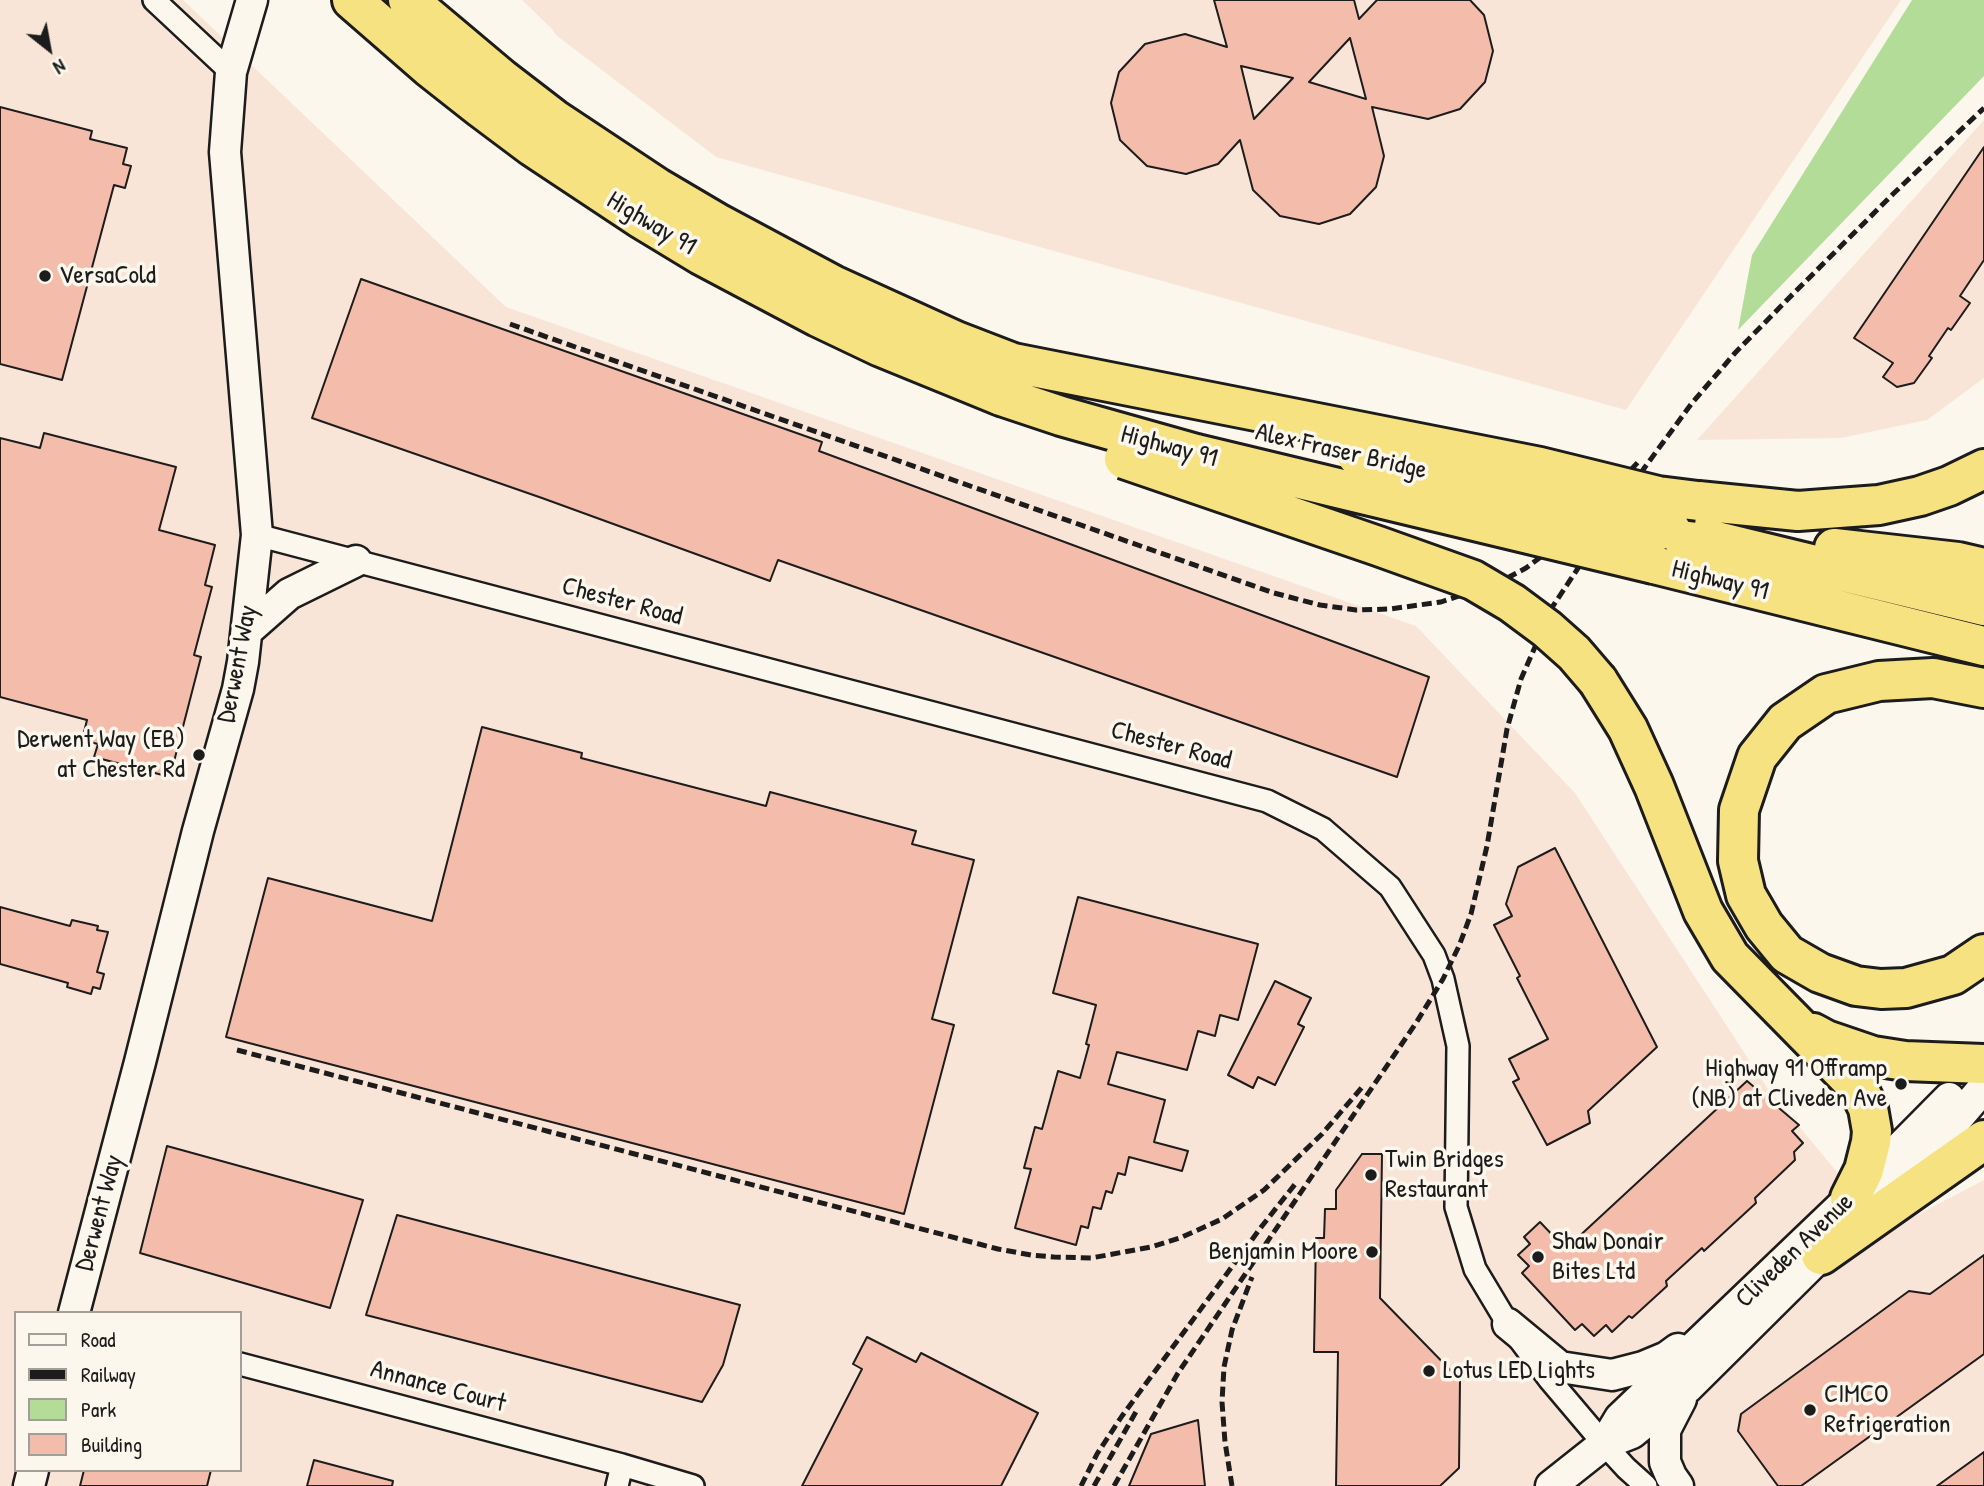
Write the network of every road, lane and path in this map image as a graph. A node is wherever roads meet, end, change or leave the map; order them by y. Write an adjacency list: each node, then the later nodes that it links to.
1 (155, 0): 6 (street)
2 (252, 0): 6 (street, Derwent Way)
3 (352, 0): 5 (highway)
4 (408, 0): 5 (highway)
5 (441, 52): 7 (highway, Highway 91)
6 (231, 72): 10 (street, Derwent Way)
7 (1007, 379): 8 (highway, bridge); 9 (highway, Alex Fraser Bridge, bridge); 15 (highway, Highway 91, bridge); 18 (highway, bridge)
8 (1984, 469)
9 (1671, 530): 12 (highway); 13 (highway, Highway 91)
10 (257, 535): 11 (street, Chester Road); 14 (street, Derwent Way)
11 (356, 561): 14 (street); 25 (street, Chester Road)
12 (1984, 568)
13 (1984, 606)
14 (247, 631): 23 (street, Derwent Way)
15 (1984, 646)
16 (1984, 688): 17 (highway)
17 (1984, 954)
18 (1796, 1023): 19 (highway); 21 (highway)
19 (1982, 1068): 21 (street, Cliveden Avenue); 22 (street, Cliveden Avenue)
20 (1984, 1140): 22 (highway)
21 (1850, 1198): 24 (street, Cliveden Avenue)
22 (1821, 1255): 27 (street, Cliveden Avenue)
23 (75, 1311)
24 (1733, 1311): 25 (street); 28 (street, Cliveden Avenue)
25 (1508, 1324): 28 (street, Chester Road)
26 (242, 1365): 29 (street, Annance Court)
27 (1687, 1388): 28 (street, Cliveden Avenue); 34 (street)
28 (1604, 1444): 32 (street, Cliveden Avenue); 33 (street, Chester Road)
29 (622, 1465): 30 (street); 31 (street, Annance Court)
30 (617, 1486)
31 (692, 1486)
32 (1551, 1486)
33 (1646, 1486)
34 (1678, 1486)

